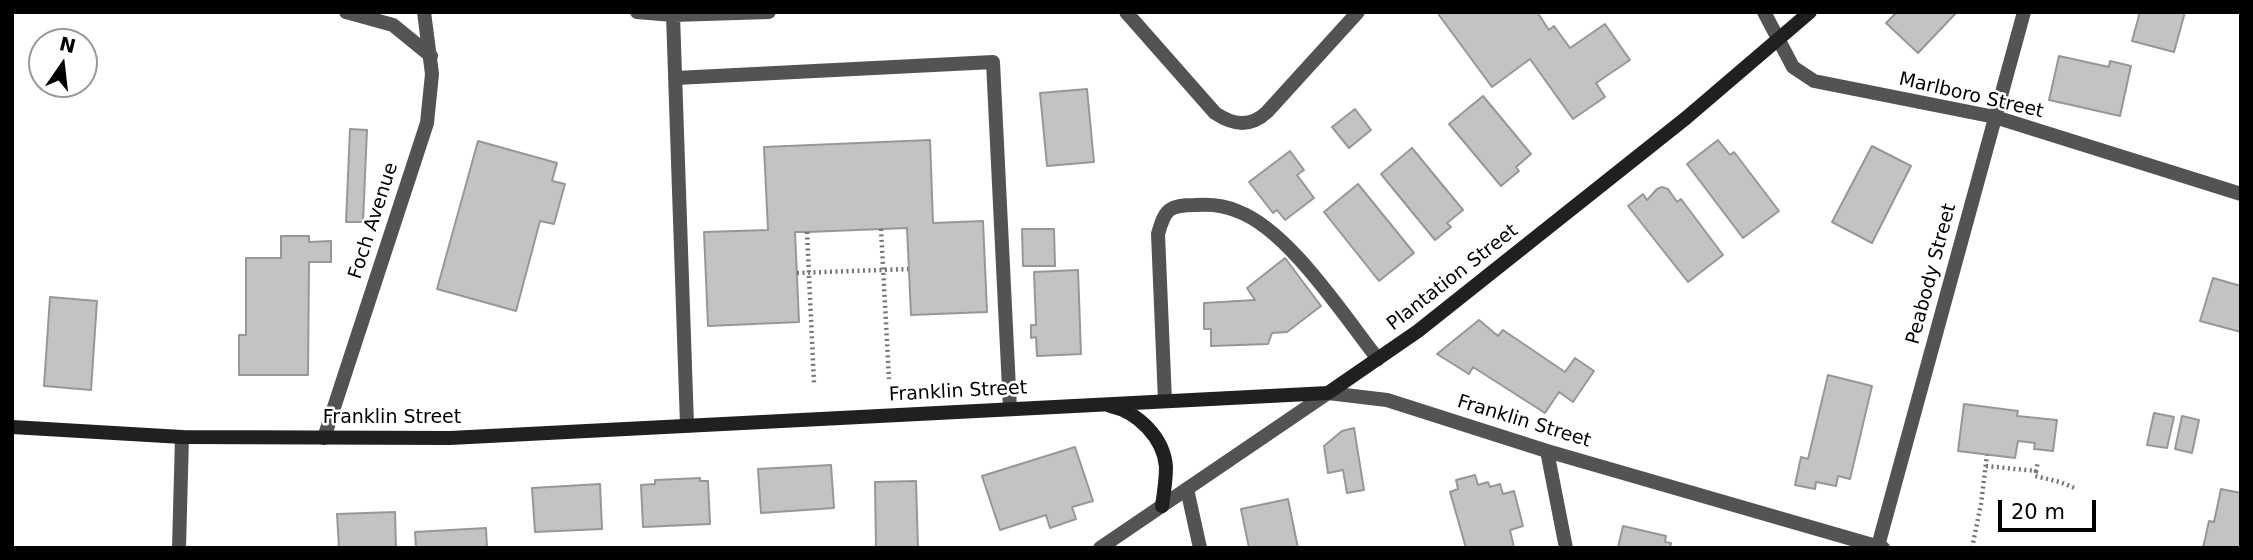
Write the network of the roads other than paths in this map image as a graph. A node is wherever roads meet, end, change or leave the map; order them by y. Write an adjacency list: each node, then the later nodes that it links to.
1 (345, 12): 12 (street)
2 (424, 12): 12 (street, Foch Avenue)
3 (637, 12): 10 (street)
4 (769, 12): 10 (street)
5 (1126, 12): 6 (street)
6 (1358, 12)
7 (1764, 12): 11 (street, Marlboro Street)
8 (1811, 12): 11 (main road, Plantation Street)
9 (2024, 12): 14 (street, Peabody Street)
10 (673, 15): 13 (street)
11 (1777, 39): 14 (street, Marlboro Street); 16 (main road, Plantation Street)
12 (431, 55): 24 (street, Foch Avenue)
13 (676, 78): 20 (street); 21 (street)
14 (1995, 117): 15 (street, Marlboro Street); 28 (street, Peabody Street)
15 (2241, 194)
16 (1378, 359): 17 (main road, Plantation Street); 18 (street)
17 (1328, 393): 18 (main road, Franklin Street); 25 (street, Franklin Street); 26 (street, Plantation Street)
18 (1165, 401): 19 (main road, Franklin Street)
19 (1099, 404): 20 (main road, Franklin Street); 27 (main road)
20 (1010, 409): 21 (main road, Franklin Street)
21 (687, 425): 24 (main road, Franklin Street)
22 (12, 427): 23 (main road, Franklin Street)
23 (182, 437): 24 (main road, Franklin Street); 29 (street)
24 (324, 438)
25 (1548, 451): 28 (street, Franklin Street); 32 (street)
26 (1187, 489): 27 (street, Plantation Street); 31 (street)
27 (1162, 506): 30 (street, Plantation Street)
28 (1881, 547)
29 (179, 548)
30 (1100, 548)
31 (1200, 548)
32 (1566, 548)

